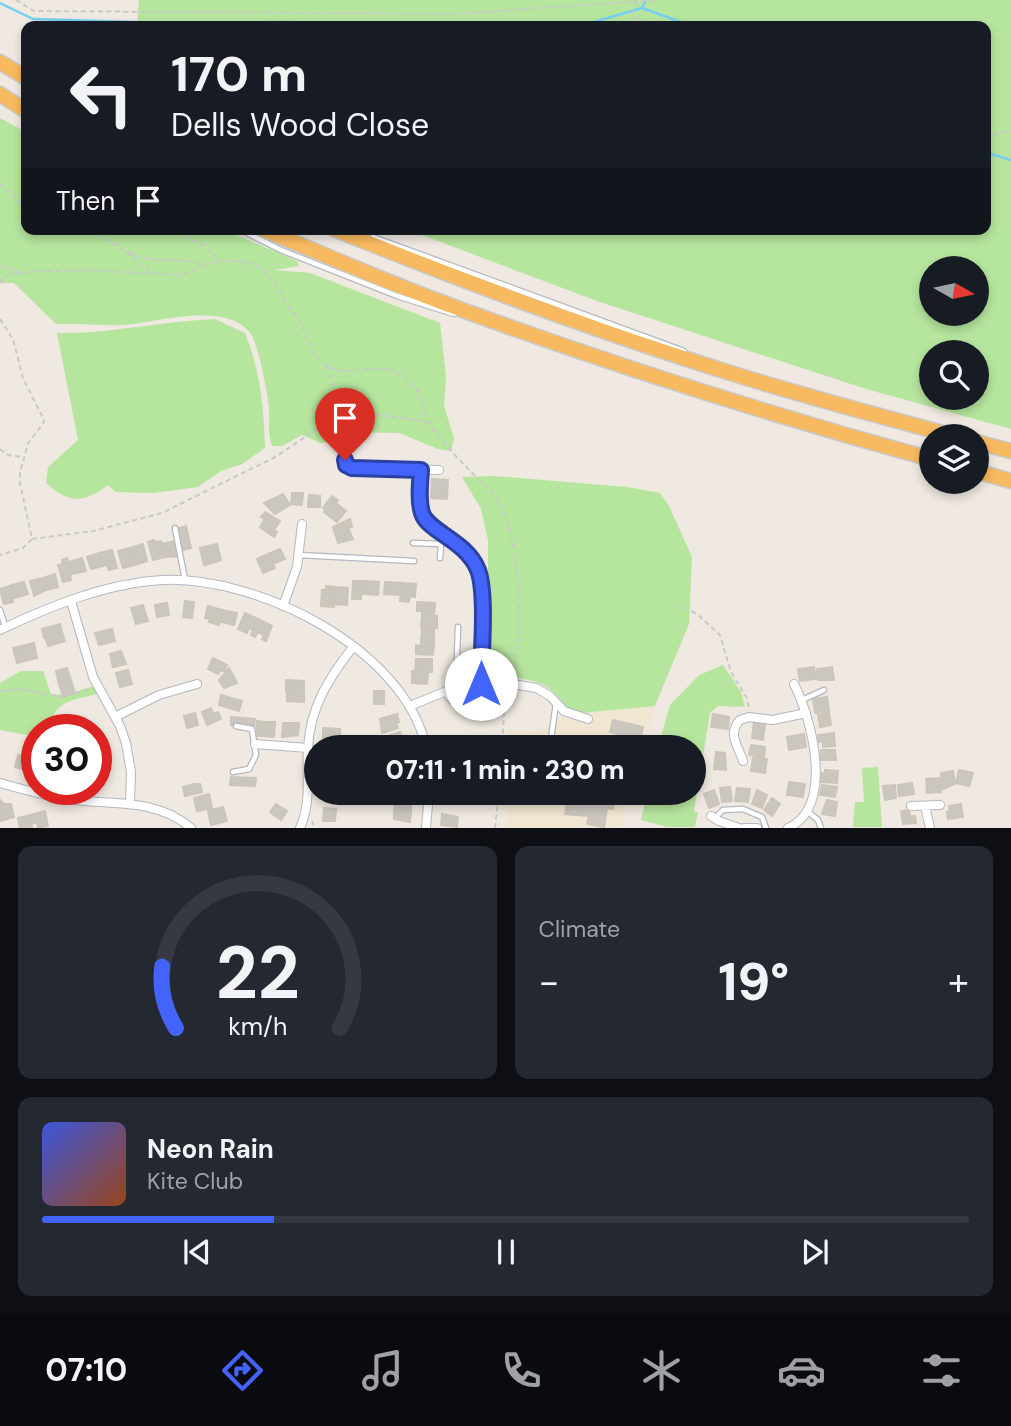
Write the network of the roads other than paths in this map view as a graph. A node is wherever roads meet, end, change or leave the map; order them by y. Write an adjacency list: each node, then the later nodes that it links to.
1 (0, 62): 2 (highway)
2 (21, 75)
3 (0, 94): 4 (highway)
4 (21, 108)
5 (251, 235): 9 (lane)
6 (278, 235): 9 (highway)
7 (349, 235): 10 (highway)
8 (362, 235): 10 (lane)
9 (490, 321): 15 (highway)
10 (720, 370): 11 (highway)
11 (919, 426)
12 (346, 434): 16 (street)
13 (989, 446): 14 (highway)
14 (1011, 452)
15 (919, 456)
16 (421, 470): 17 (street); 22 (street)
17 (439, 470)
18 (989, 475): 19 (highway)
19 (1011, 481)
20 (302, 524): 25 (street)
21 (175, 528): 28 (lane)
22 (449, 537): 24 (lane); 36 (street)
23 (413, 543): 24 (lane)
24 (441, 544): 26 (lane)
25 (299, 555): 27 (lane); 30 (street)
26 (440, 558)
27 (414, 561)
28 (186, 581): 29 (street); 30 (street)
29 (71, 601): 33 (street); 46 (street)
30 (282, 606): 34 (street)
31 (0, 610): 33 (lane)
32 (457, 627): 38 (lane)
33 (3, 628)
34 (353, 647): 44 (street); 49 (street)
35 (197, 684): 46 (street)
36 (481, 684): 38 (street); 42 (street)
37 (794, 684): 41 (street)
38 (456, 687): 40 (street)
39 (824, 690): 41 (lane)
40 (443, 691): 43 (lane); 44 (street)
41 (802, 700): 45 (street)
42 (556, 703): 47 (street); 51 (lane)
43 (486, 705)
44 (410, 706): 50 (street)
45 (806, 713): 54 (street); 63 (street)
46 (115, 717): 57 (street)
47 (588, 719)
48 (236, 726): 52 (lane)
49 (310, 735)
50 (423, 735)
51 (552, 735)
52 (255, 744): 53 (street); 55 (lane)
53 (304, 748)
54 (743, 761)
55 (233, 772)
56 (0, 783): 57 (street)
57 (130, 803): 65 (street)
58 (307, 805): 66 (street)
59 (428, 805): 67 (street)
60 (940, 805): 62 (street)
61 (911, 806): 62 (street)
62 (925, 806): 74 (street)
63 (807, 811): 72 (street); 73 (lane)
64 (713, 817): 68 (street); 71 (lane)
65 (191, 828)
66 (300, 828)
67 (426, 828)
68 (739, 828)
69 (744, 828): 70 (street)
70 (757, 828)
71 (766, 828)
72 (788, 828)
73 (821, 828)
74 (930, 828)

